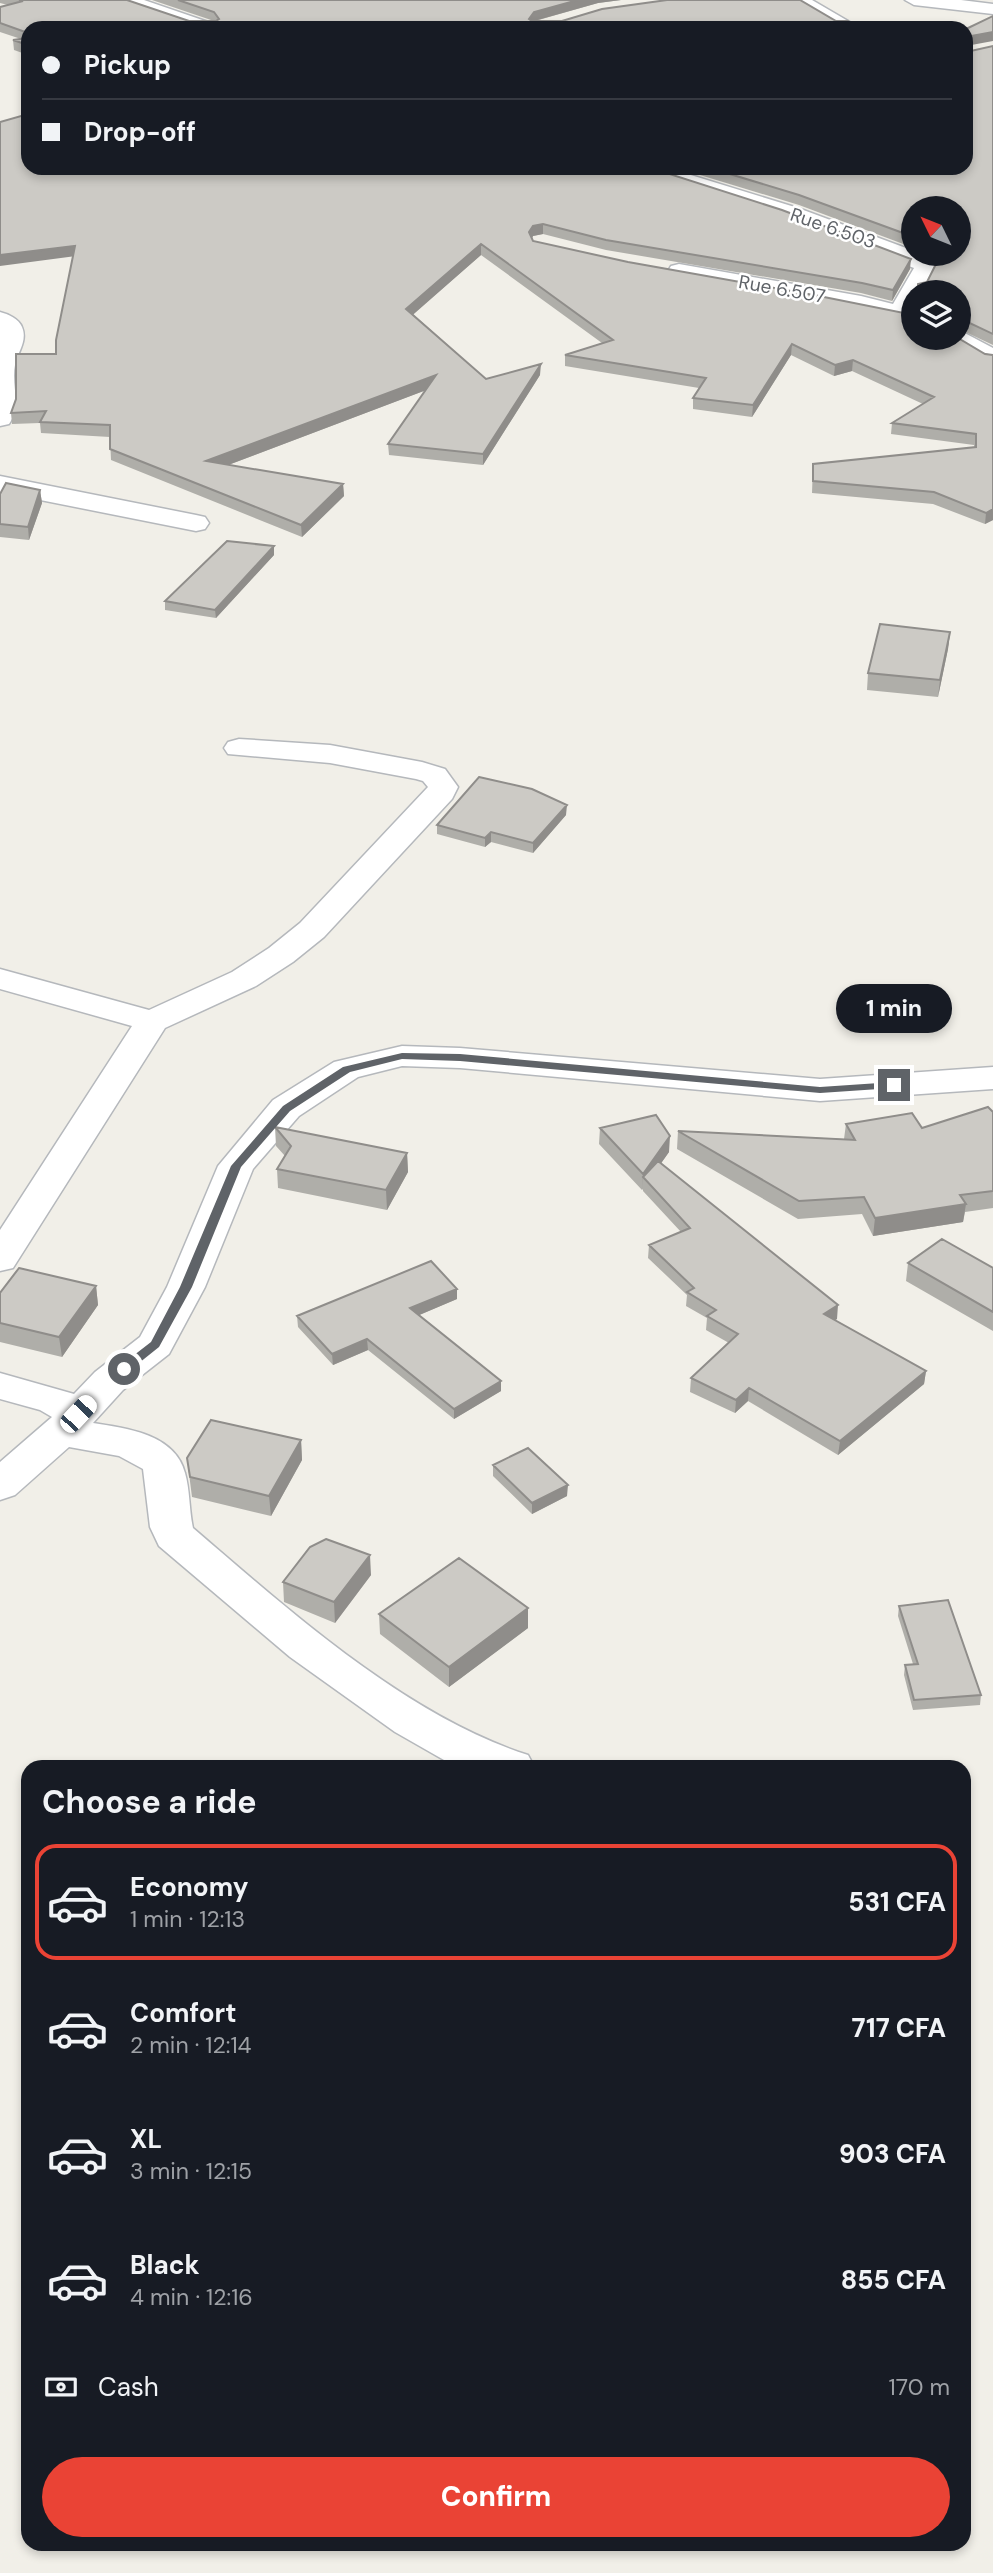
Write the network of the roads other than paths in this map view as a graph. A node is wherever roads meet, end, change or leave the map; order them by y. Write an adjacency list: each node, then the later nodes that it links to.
1 (127, 0): 5 (street)
2 (798, 0): 6 (street)
3 (914, 0): 4 (street)
4 (993, 9)
5 (188, 21)
6 (838, 21)
7 (669, 175): 9 (street, Rue 6.503)
8 (654, 267): 10 (street, Rue 6.507)
9 (919, 280)
10 (901, 313)
11 (0, 319): 14 (street)
12 (971, 344): 13 (street)
13 (993, 358)
14 (0, 419)
15 (0, 484): 16 (street)
16 (196, 523)
17 (239, 748): 19 (street)
18 (0, 979): 19 (street)
19 (152, 1021): 21 (street)
20 (993, 1078): 23 (street)
21 (0, 1259)
22 (0, 1386): 23 (street)
23 (69, 1423): 24 (street); 25 (street)
24 (0, 1485)
25 (483, 1760)

